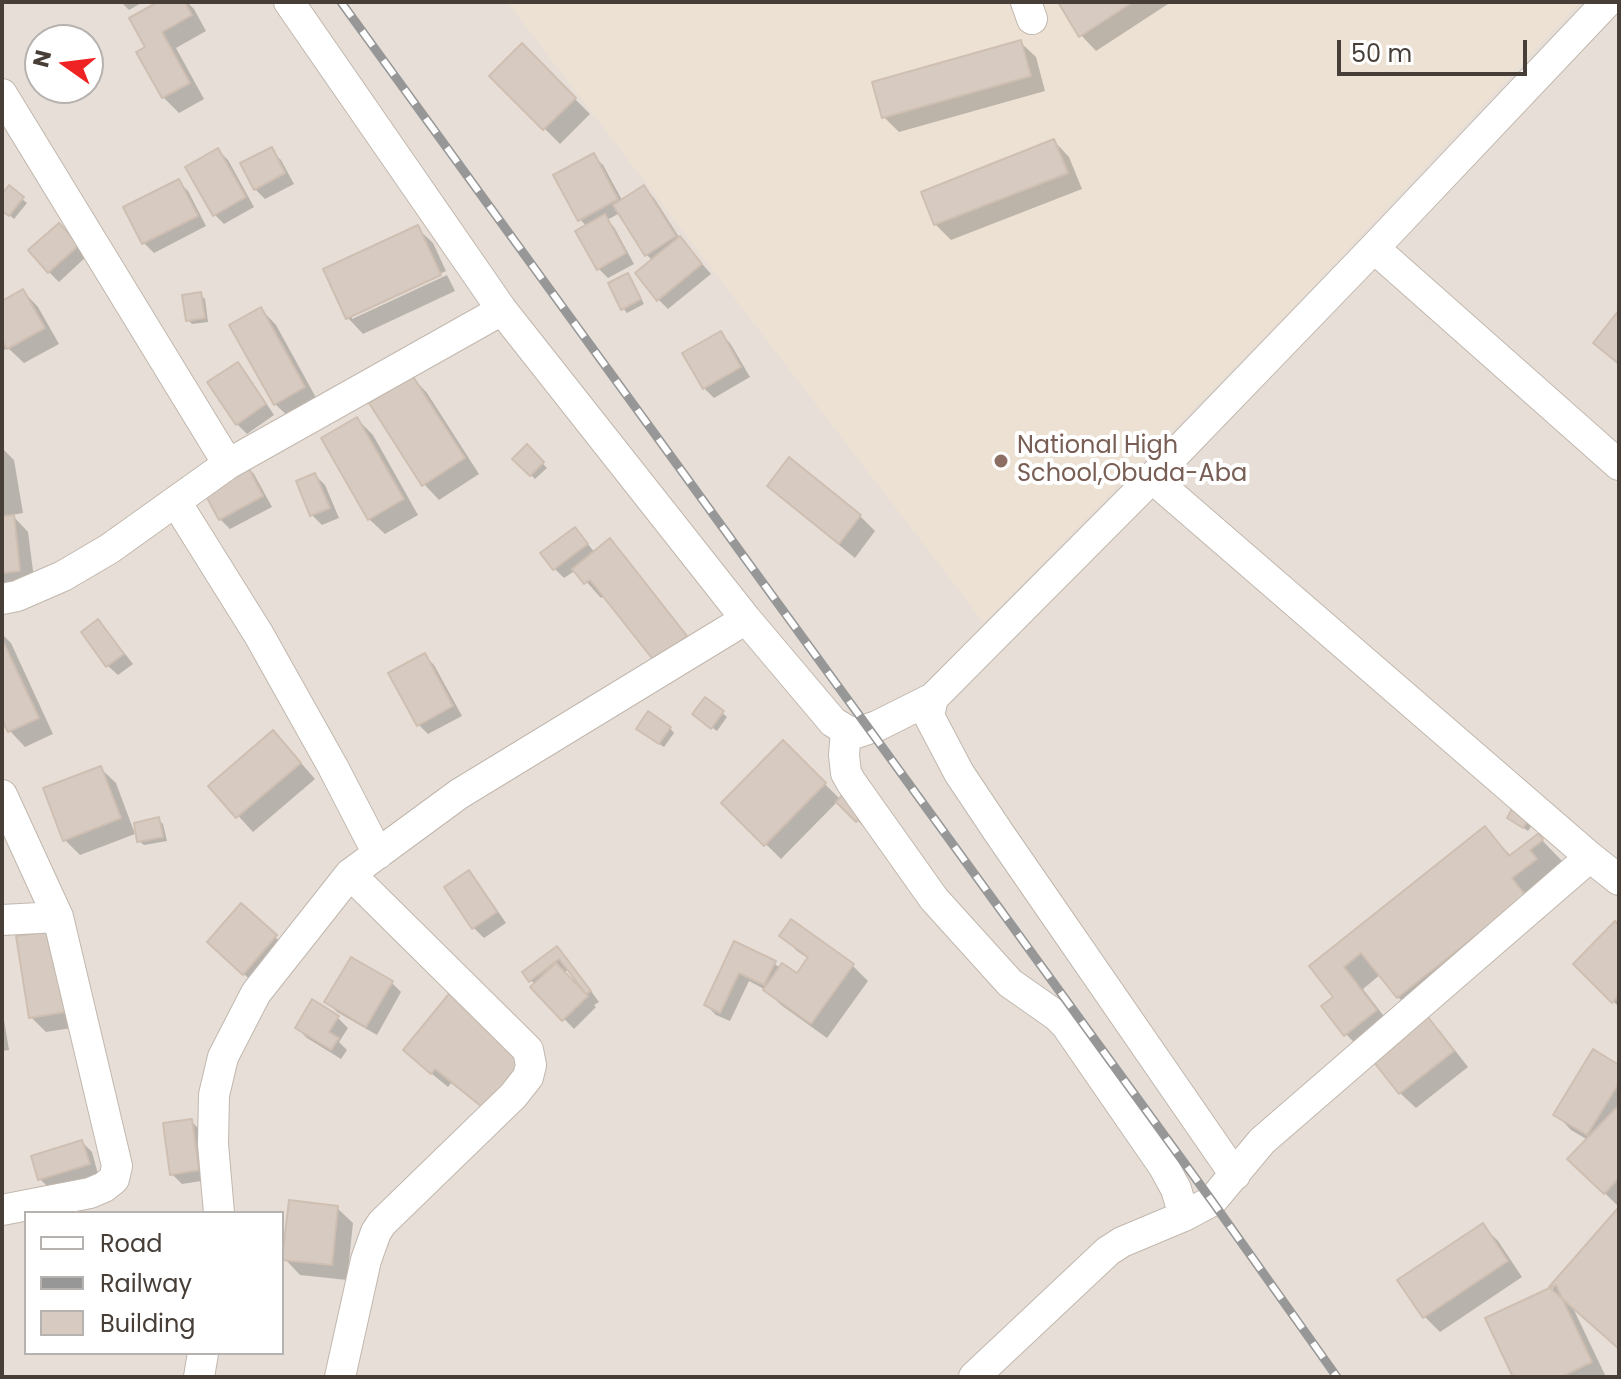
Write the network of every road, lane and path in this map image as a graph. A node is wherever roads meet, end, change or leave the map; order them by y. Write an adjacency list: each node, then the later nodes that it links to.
1 (289, 2): 5 (street)
2 (1607, 2): 4 (street)
3 (2, 94): 6 (street)
4 (1374, 248): 7 (street); 8 (street)
5 (502, 310): 6 (street); 11 (street)
6 (228, 464): 9 (street)
7 (1619, 465)
8 (1152, 478): 12 (street); 16 (street)
9 (176, 502): 10 (street); 15 (street)
10 (2, 599)
11 (746, 619): 13 (street); 15 (street)
12 (933, 698): 13 (street); 21 (street)
13 (846, 730): 24 (street)
14 (2, 795): 19 (street)
15 (378, 854): 17 (street)
16 (1590, 857): 18 (street); 21 (street)
17 (350, 874): 23 (street); 27 (street)
18 (1619, 880)
19 (58, 917): 20 (street); 22 (street)
20 (2, 920)
21 (1235, 1175): 24 (street)
22 (2, 1210)
23 (219, 1211)
24 (1184, 1216): 28 (street)
25 (203, 1355): 26 (street)
26 (199, 1377)
27 (340, 1377)
28 (974, 1377)

